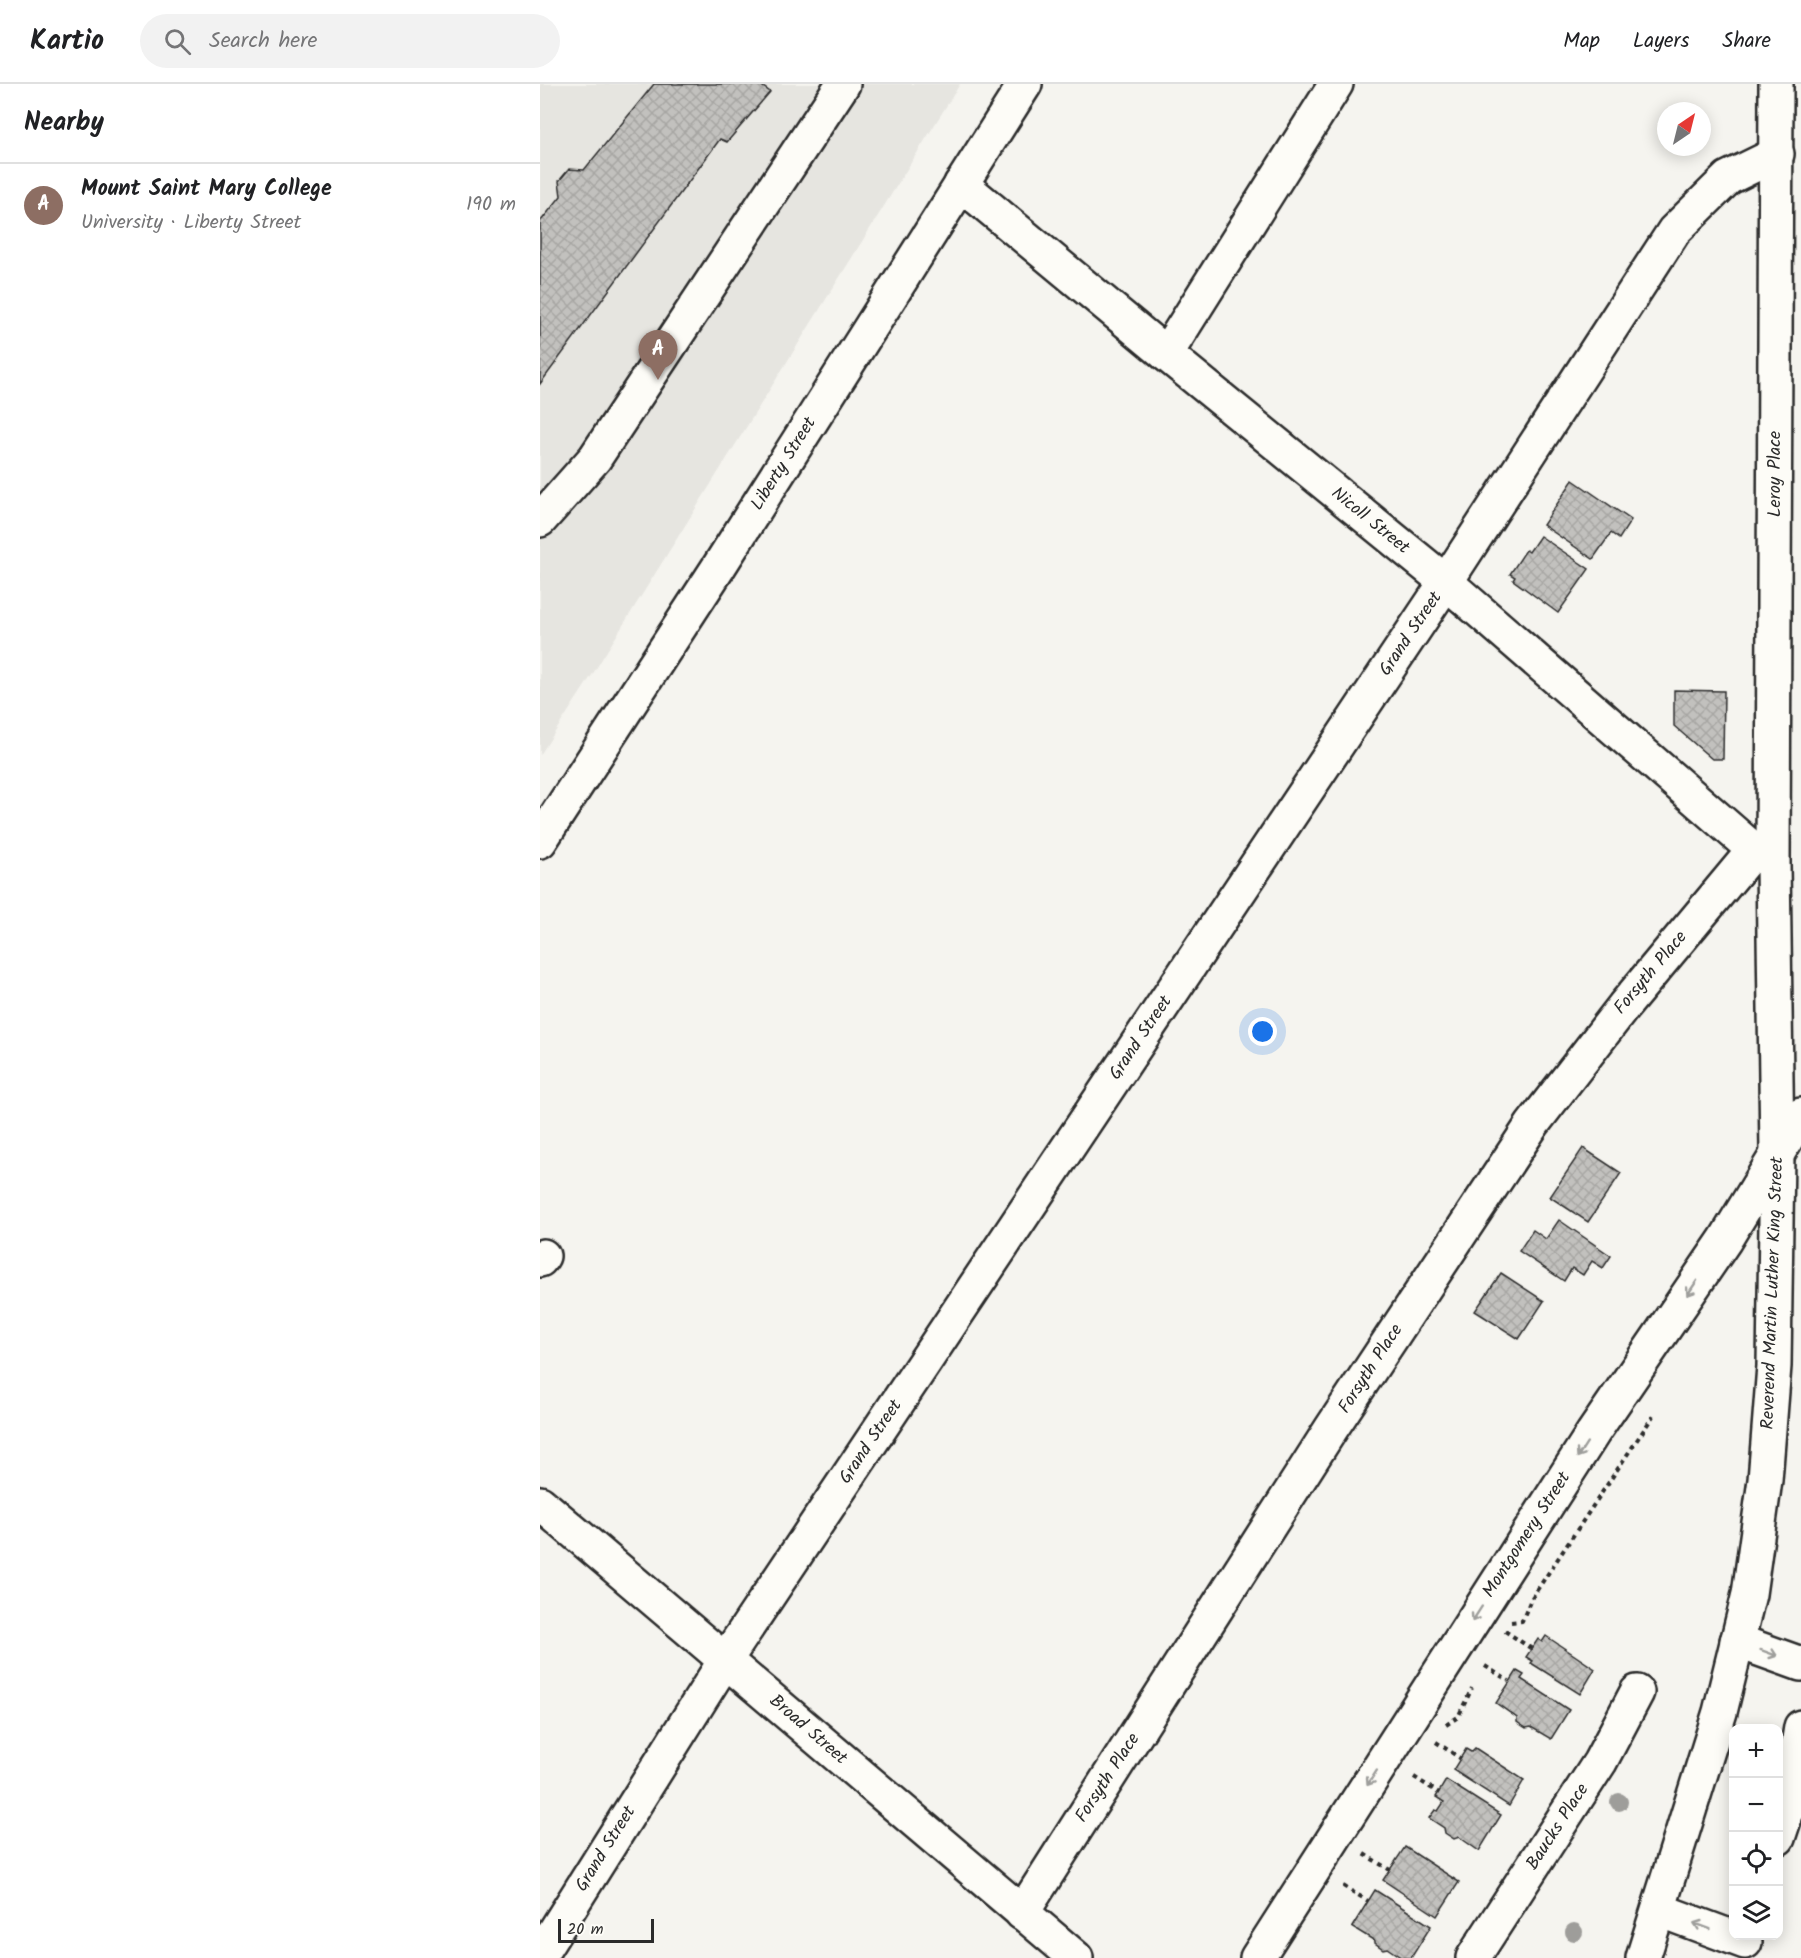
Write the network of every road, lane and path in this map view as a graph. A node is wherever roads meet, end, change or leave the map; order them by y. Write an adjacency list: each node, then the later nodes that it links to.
1 (843, 84): 8 (street)
2 (1025, 84): 6 (street, Liberty Street)
3 (1336, 84): 7 (street)
4 (1776, 84): 5 (street, Leroy Place)
5 (1777, 154): 9 (street, Grand Street); 11 (street, Leroy Place)
6 (961, 184): 7 (street, Nicoll Street); 10 (street, Liberty Street)
7 (1166, 354): 9 (street, Nicoll Street)
8 (540, 520)
9 (1446, 582): 11 (street, Nicoll Street); 22 (street, Grand Street)
10 (543, 833)
11 (1764, 857): 13 (street, Reverend Martin Luther King Street); 45 (street, Forsyth Place)
12 (1801, 1115): 13 (street, Montgomery Street)
13 (1777, 1152): 14 (street, Reverend Martin Luther King Street); 49 (street, Montgomery Street, one-way to 49)
14 (1788, 1329): 19 (street, Reverend Martin Luther King Street)
15 (1653, 1416): 17 (path)
16 (540, 1503): 22 (street, Broad Street)
17 (1505, 1631): 18 (path); 20 (path)
18 (1500, 1640)
19 (1737, 1641): 23 (street, one-way to 23); 44 (street, Reverend Martin Luther King Street)
20 (1532, 1649)
21 (1490, 1657): 24 (path)
22 (726, 1659): 45 (street, Broad Street); 47 (street, Grand Street)
23 (1801, 1664)
24 (1485, 1666): 25 (path); 26 (path)
25 (1480, 1674)
26 (1509, 1681)
27 (1475, 1682): 30 (path)
28 (1637, 1692): 50 (street, Baucks Place)
29 (1801, 1727): 35 (street)
30 (1436, 1742): 31 (path); 32 (path)
31 (1430, 1750)
32 (1460, 1758)
33 (1419, 1768): 34 (path)
34 (1439, 1793)
35 (1781, 1832)
36 (1370, 1845): 37 (path)
37 (1364, 1854): 38 (path); 39 (path)
38 (1359, 1862)
39 (1390, 1869)
40 (1348, 1878): 41 (path)
41 (1343, 1886): 42 (path); 43 (path)
42 (1337, 1895)
43 (1368, 1901)
44 (1659, 1910): 46 (street, one-way to 44); 51 (street, Reverend Martin Luther King Street)
45 (1022, 1913): 48 (street, Broad Street)
46 (1744, 1945)
47 (540, 1955)
48 (1076, 1958)
49 (1257, 1958)
50 (1473, 1958)
51 (1643, 1958)

